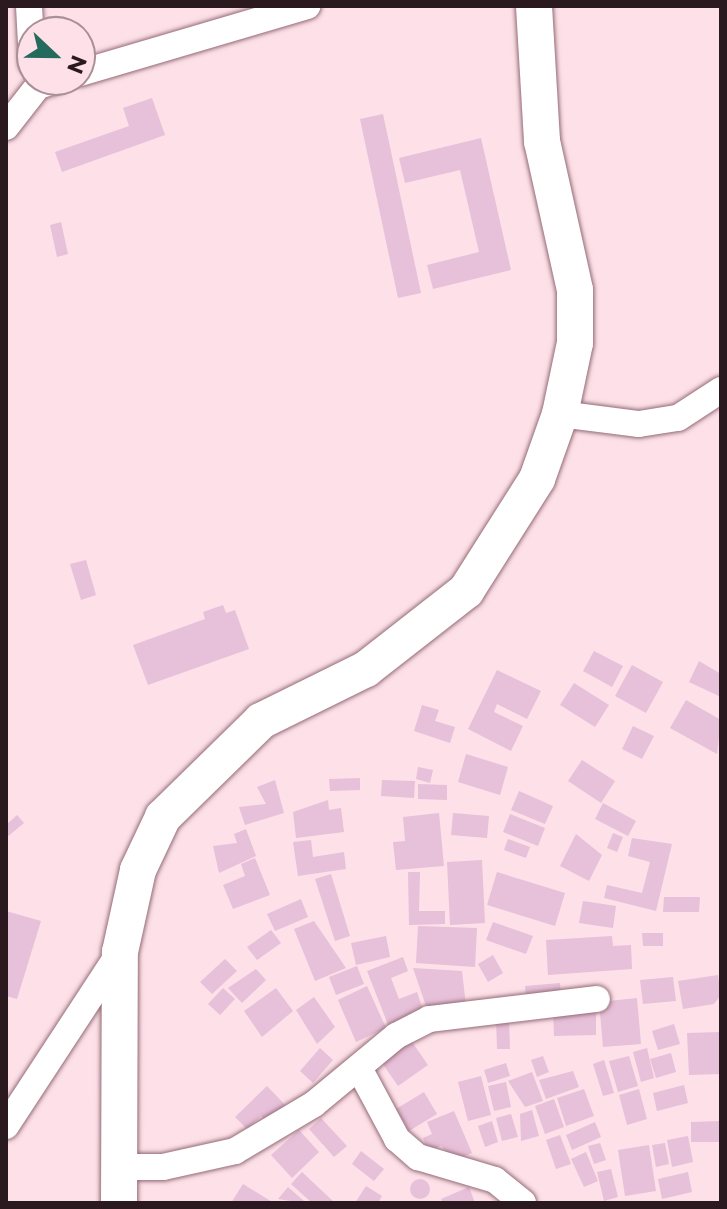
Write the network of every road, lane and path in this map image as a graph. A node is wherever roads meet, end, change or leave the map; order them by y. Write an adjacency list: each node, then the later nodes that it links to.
1 (307, 6): 3 (street)
2 (534, 6): 7 (highway)
3 (96, 68)
4 (28, 96): 5 (street)
5 (6, 127)
6 (721, 390): 7 (street)
7 (560, 414): 8 (highway)
8 (120, 952): 11 (street); 12 (highway)
9 (597, 999): 10 (street)
10 (359, 1068): 12 (street); 14 (street)
11 (6, 1126)
12 (123, 1167): 13 (highway)
13 (119, 1203)
14 (523, 1203)

